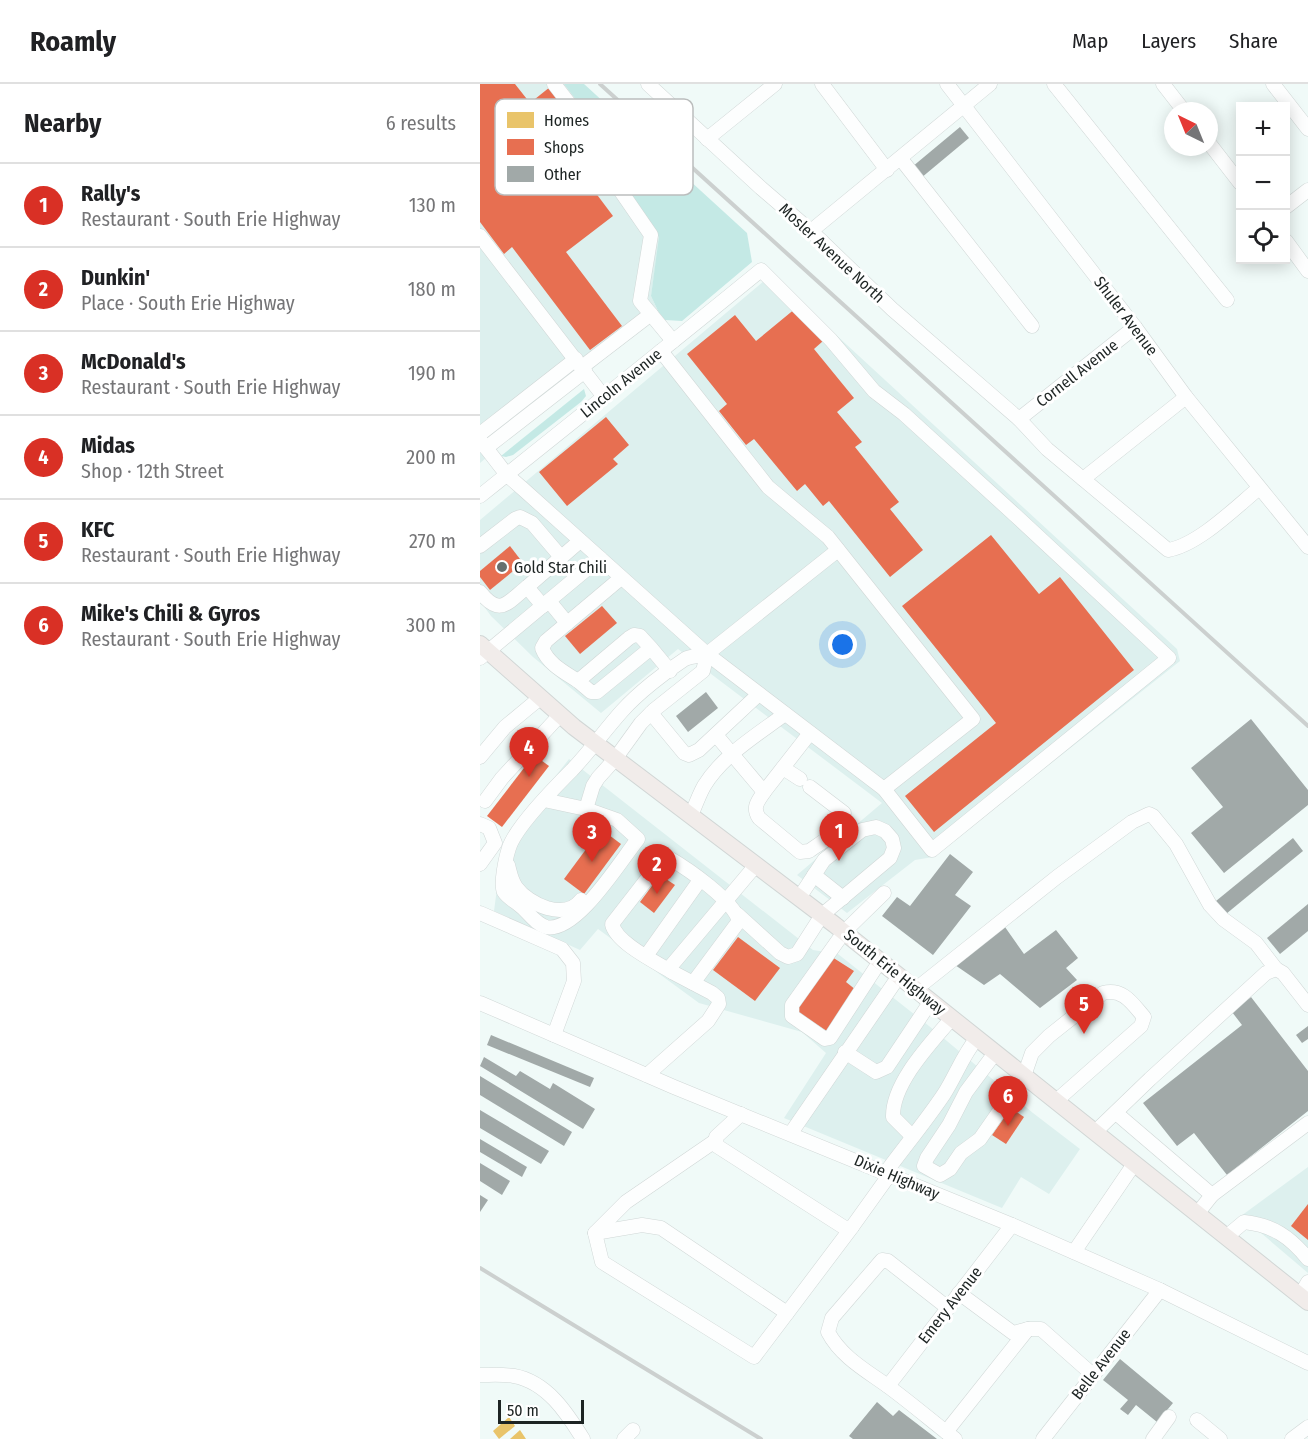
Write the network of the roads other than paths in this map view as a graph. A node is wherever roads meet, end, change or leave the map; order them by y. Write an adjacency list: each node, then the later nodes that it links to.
1 (554, 84): 10 (street)
2 (648, 84): 11 (street, Mosler Avenue North)
3 (775, 84): 16 (street)
4 (822, 84): 19 (street)
5 (947, 84): 13 (street, Shuler Avenue)
6 (990, 84): 13 (street)
7 (1054, 84): 28 (street)
8 (1163, 84): 12 (street)
9 (1273, 84): 15 (street)
10 (566, 99)
11 (664, 99)
12 (1177, 102)
13 (963, 105): 18 (street); 31 (street, Shuler Avenue)
14 (693, 126): 16 (street, Mosler Avenue North)
15 (1308, 129)
16 (707, 139): 24 (street, Mosler Avenue North)
17 (1218, 155): 20 (street)
18 (901, 159): 19 (street); 30 (street)
19 (887, 170): 24 (street)
20 (1236, 178)
21 (1308, 190): 23 (street)
22 (623, 195): 29 (street)
23 (1290, 204)
24 (811, 231): 37 (street, Mosler Avenue North)
25 (480, 236): 34 (street)
26 (1290, 246): 27 (street)
27 (1308, 271)
28 (1227, 300)
29 (651, 314): 32 (street); 34 (street)
30 (1032, 326)
31 (1136, 327): 36 (street, Shuler Avenue); 37 (street, Cornell Avenue)
32 (673, 341): 33 (street, Lincoln Avenue); 72 (street, Lincoln Avenue)
33 (661, 351): 35 (street, Lincoln Avenue); 47 (street)
34 (581, 366): 35 (street); 38 (street); 39 (street)
35 (604, 397): 40 (street, Lincoln Avenue)
36 (1186, 397): 41 (street); 42 (street, Shuler Avenue)
37 (1019, 419): 41 (street, Mosler Avenue North)
38 (480, 434)
39 (483, 444): 40 (street)
40 (507, 474): 43 (street, Lincoln Avenue); 44 (street)
41 (1083, 479): 42 (street, Mosler Avenue North)
42 (1258, 489): 46 (street, Shuler Avenue)
43 (480, 496)
44 (580, 541): 48 (street); 49 (street)
45 (480, 546): 48 (street)
46 (1308, 547)
47 (838, 550): 57 (street); 72 (street)
48 (561, 557): 51 (street)
49 (600, 558): 50 (street); 53 (street)
50 (621, 578): 54 (street); 57 (street)
51 (527, 587): 52 (street); 53 (street)
52 (480, 592)
53 (546, 603): 54 (street); 56 (street)
54 (567, 623): 59 (street)
55 (651, 648): 58 (street); 59 (street); 59 (street)
56 (483, 651): 61 (main road, South Erie Highway)
57 (707, 654): 58 (street); 60 (street); 62 (street)
58 (670, 671): 67 (street)
59 (578, 681)
60 (759, 694): 63 (street); 66 (street)
61 (540, 698): 64 (main road, South Erie Highway); 69 (street)
62 (651, 713): 66 (street); 70 (street)
63 (785, 714): 65 (street); 68 (street)
64 (560, 715): 67 (main road, South Erie Highway); 75 (street)
65 (810, 733): 71 (street); 72 (street)
66 (716, 735): 68 (street)
67 (595, 743): 70 (main road, South Erie Highway); 74 (street)
68 (732, 753): 73 (street); 77 (street)
69 (480, 757)
70 (615, 759): 76 (street); 77 (main road, South Erie Highway)
71 (783, 768): 73 (street); 73 (street)
72 (884, 789)
73 (764, 792)
74 (544, 800): 76 (street); 80 (street)
75 (485, 801)
76 (586, 809): 79 (street)
77 (691, 816): 82 (main road, South Erie Highway)
78 (484, 826): 81 (street)
79 (633, 834): 80 (street); 80 (street)
80 (507, 860)
81 (480, 864)
82 (756, 865): 86 (main road, South Erie Highway); 88 (street)
83 (814, 874): 86 (street); 87 (street); 87 (street)
84 (700, 880): 88 (street); 93 (street); 93 (street)
85 (884, 893): 92 (street)
86 (799, 898): 91 (main road, South Erie Highway)
87 (843, 898): 91 (street)
88 (726, 901): 90 (street); 96 (street)
89 (480, 913): 104 (street)
90 (737, 914): 91 (street); 98 (street)
91 (822, 915): 92 (main road, South Erie Highway)
92 (844, 932): 94 (main road, South Erie Highway); 94 (street)
93 (646, 956): 96 (street)
94 (880, 961): 97 (main road, South Erie Highway)
95 (1276, 969): 99 (street); 102 (street); 111 (street)
96 (672, 972): 98 (street)
97 (899, 976): 99 (main road, South Erie Highway); 106 (street)
98 (693, 982): 108 (street)
99 (916, 989): 100 (main road, South Erie Highway)
100 (931, 1001): 103 (main road, South Erie Highway); 106 (street)
101 (480, 1003): 104 (street, Dixie Highway)
102 (1308, 1005)
103 (952, 1018): 105 (main road, South Erie Highway); 116 (street)
104 (554, 1035): 108 (street, Dixie Highway)
105 (977, 1038): 107 (main road, South Erie Highway); 116 (street)
106 (845, 1052): 115 (street)
107 (995, 1053): 109 (main road, South Erie Highway); 119 (street)
108 (646, 1075): 112 (street, Dixie Highway)
109 (1024, 1076): 110 (main road, South Erie Highway); 110 (street); 121 (street)
110 (1056, 1101): 114 (main road, South Erie Highway)
111 (1116, 1113): 114 (street); 124 (street)
112 (741, 1114): 115 (street, Dixie Highway); 117 (street)
113 (1308, 1123): 124 (street)
114 (1095, 1132): 118 (main road, South Erie Highway)
115 (791, 1133): 120 (street, Dixie Highway)
116 (912, 1136): 120 (street)
117 (715, 1141): 127 (street); 128 (street)
118 (1134, 1164): 125 (main road, South Erie Highway); 130 (street)
119 (924, 1167): 121 (street); 122 (street)
120 (889, 1173): 122 (street, Dixie Highway); 127 (street)
121 (940, 1175): 123 (street)
122 (913, 1184): 123 (street, Dixie Highway)
123 (930, 1190): 126 (street, Dixie Highway)
124 (1212, 1195): 125 (street)
125 (1197, 1214): 129 (main road, South Erie Highway)
126 (1012, 1225): 130 (street, Dixie Highway); 133 (street, Emery Avenue)
127 (852, 1227): 136 (street)
128 (595, 1233): 136 (street); 136 (street)
129 (1226, 1237): 131 (street); 134 (main road, South Erie Highway)
130 (1074, 1252): 132 (street, Dixie Highway)
131 (1308, 1259)
132 (1160, 1290): 138 (street, Dixie Highway); 140 (street, Belle Avenue)
133 (959, 1293): 135 (street, Emery Avenue); 137 (street)
134 (1305, 1293)
135 (948, 1308): 141 (street, Emery Avenue); 141 (street)
136 (788, 1313)
137 (1028, 1329): 140 (street); 145 (street)
138 (1308, 1363)
139 (480, 1375): 146 (street)
140 (1093, 1375): 147 (street, Belle Avenue)
141 (888, 1386): 145 (street)
142 (1169, 1417): 148 (street)
143 (1197, 1420): 149 (street)
144 (1308, 1427): 150 (street)
145 (951, 1436)
146 (583, 1439)
147 (1043, 1439)
148 (1153, 1439)
149 (1220, 1439)
150 (1292, 1439)

